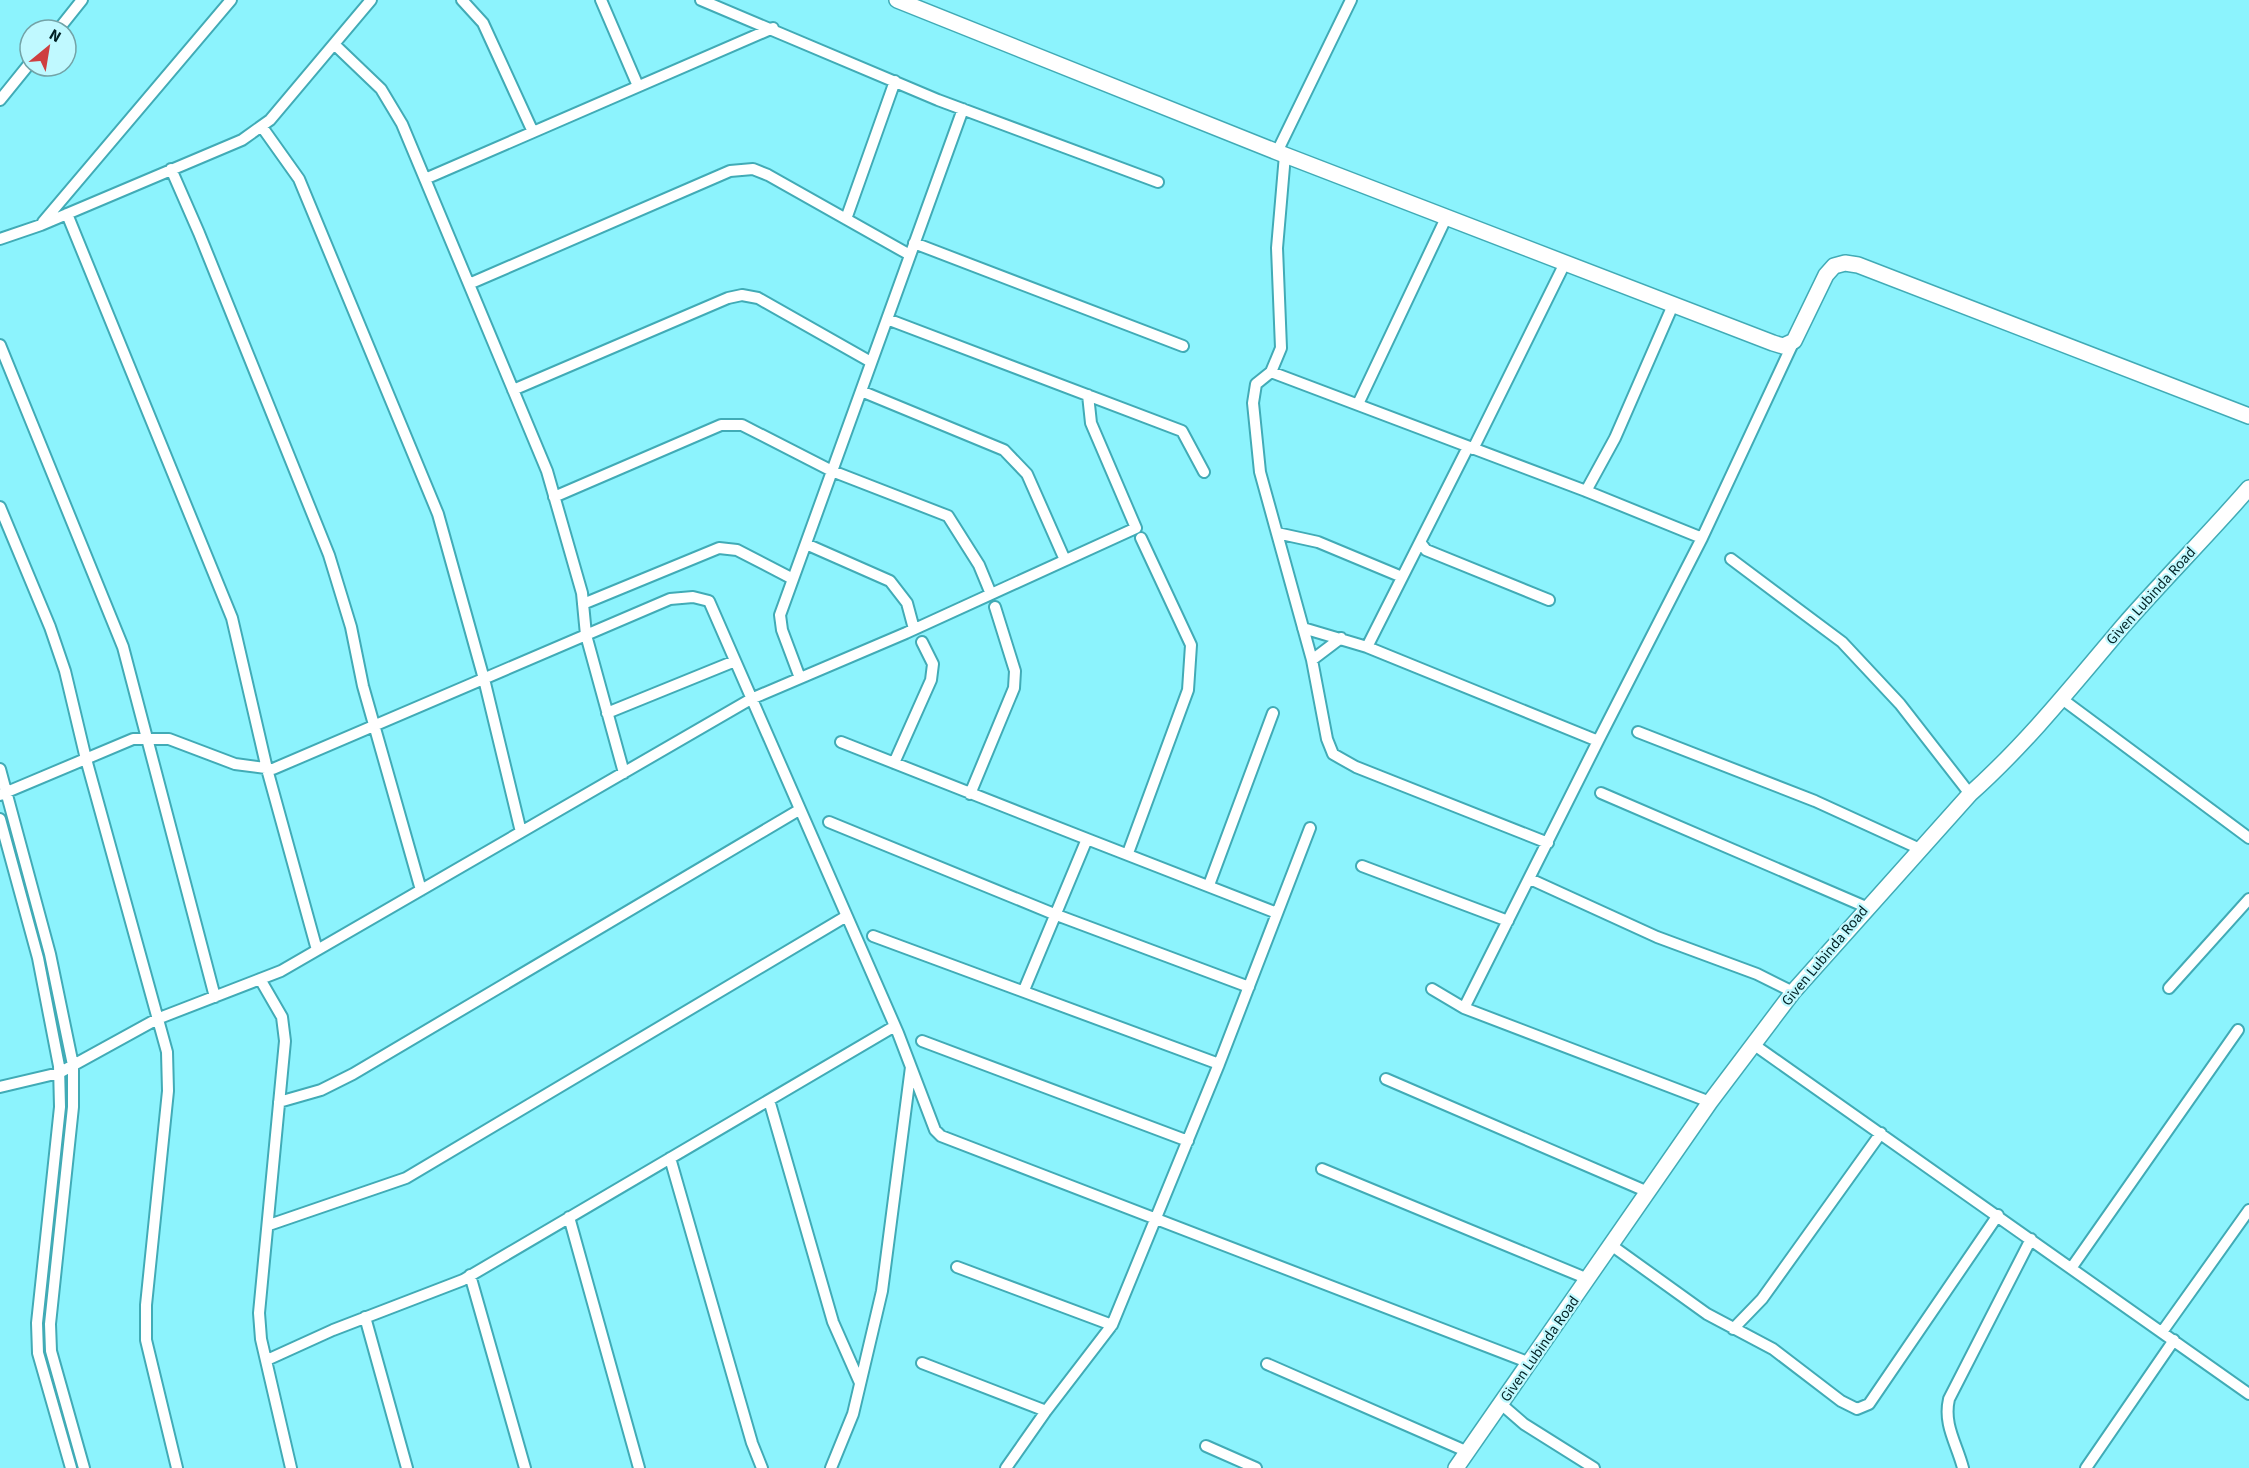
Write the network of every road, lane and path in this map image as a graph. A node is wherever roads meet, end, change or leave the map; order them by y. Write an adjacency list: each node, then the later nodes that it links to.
1 (82, 0): 9 (street)
2 (231, 0): 26 (street)
3 (371, 0): 11 (street)
4 (462, 0): 18 (street)
5 (601, 0): 14 (street)
6 (701, 0): 10 (street)
7 (897, 0): 19 (street)
8 (1351, 0): 19 (street)
9 (68, 18)
10 (773, 28): 13 (street); 14 (street)
11 (334, 44): 17 (street); 21 (street)
12 (18, 78): 15 (street)
13 (895, 81): 16 (street); 25 (street)
14 (638, 86): 18 (street)
15 (0, 100)
16 (963, 109): 22 (street); 28 (street)
17 (262, 126): 20 (street); 74 (street)
18 (533, 132): 21 (street)
19 (1281, 154): 24 (street); 37 (street)
20 (171, 170): 23 (street); 80 (street)
21 (425, 179): 31 (street)
22 (1158, 182)
23 (67, 214): 26 (street); 88 (street)
24 (1446, 218): 30 (street); 44 (street)
25 (846, 219): 29 (street); 31 (street)
26 (41, 225): 27 (street)
27 (0, 238)
28 (914, 243): 29 (street); 35 (street)
29 (910, 255): 33 (street)
30 (1564, 263): 32 (street); 46 (street)
31 (469, 284): 41 (street)
32 (1673, 305): 36 (street); 50 (street)
33 (887, 320): 38 (street); 43 (street)
34 (0, 345): 82 (street)
35 (1183, 346)
36 (1788, 348): 45 (street); 55 (street)
37 (1277, 362): 39 (street); 40 (street)
38 (871, 363): 41 (street); 42 (street)
39 (1271, 372): 40 (street); 53 (street)
40 (1283, 377): 44 (street)
41 (513, 390): 51 (street)
42 (861, 391): 47 (street); 59 (street)
43 (1088, 396): 48 (street); 59 (street)
44 (1358, 404): 46 (street)
45 (2249, 417)
46 (1470, 448): 50 (street); 56 (street)
47 (832, 471): 51 (street); 57 (street); 62 (street)
48 (1204, 472)
49 (2249, 488): 77 (street, Given Lubinda Road)
50 (1587, 491): 55 (street)
51 (554, 497): 64 (street)
52 (0, 507): 85 (street)
53 (1277, 533): 60 (street); 66 (street)
54 (1141, 538): 103 (street)
55 (1702, 538): 83 (street)
56 (1420, 542): 60 (street); 63 (street)
57 (806, 544): 61 (street); 67 (street)
58 (1731, 559): 93 (street)
59 (1065, 560): 62 (street)
60 (1402, 577): 71 (street)
61 (793, 579): 64 (street); 75 (street)
62 (991, 594): 67 (street)
63 (1549, 600)
64 (583, 604): 68 (street)
65 (994, 607): 92 (street)
66 (1303, 628): 69 (street); 72 (street)
67 (914, 629): 75 (street)
68 (586, 635): 73 (street); 74 (street); 78 (street)
69 (1341, 638): 71 (street); 72 (street)
70 (922, 642): 86 (street)
71 (1367, 647): 83 (street)
72 (1312, 660): 101 (street)
73 (735, 661): 76 (street); 78 (street)
74 (484, 678): 80 (street); 98 (street)
75 (800, 678): 76 (street)
76 (751, 699): 89 (street); 94 (street)
77 (2062, 699): 93 (street, Given Lubinda Road); 99 (street)
78 (607, 713): 89 (street)
79 (1273, 714): 106 (street)
80 (374, 726): 88 (street); 107 (street)
81 (1638, 732): 102 (street)
82 (147, 738): 85 (street); 88 (street); 122 (street)
83 (1598, 741): 101 (street)
84 (841, 742): 86 (street)
85 (86, 759): 91 (street); 124 (street)
86 (894, 763): 92 (street)
87 (0, 769): 91 (street)
88 (267, 769): 115 (street)
89 (624, 773): 98 (street)
90 (1601, 793): 109 (street)
91 (3, 794): 130 (street)
92 (970, 794): 100 (street)
93 (1970, 794): 102 (street, Given Lubinda Road)
94 (799, 810): 112 (street); 136 (street)
95 (0, 819): 132 (street)
96 (829, 822): 111 (street)
97 (1310, 828): 110 (street)
98 (521, 832): 107 (street)
99 (2249, 838)
100 (1087, 839): 103 (street); 111 (street)
101 (1548, 843): 105 (street)
102 (1920, 849): 109 (street, Given Lubinda Road)
103 (1128, 853): 106 (street)
104 (1362, 866): 113 (street)
105 (1530, 879): 113 (street); 121 (street)
106 (1209, 885): 110 (street)
107 (421, 890): 115 (street)
108 (2249, 899): 118 (street)
109 (1866, 907): 121 (street, Given Lubinda Road)
110 (1277, 913): 117 (street)
111 (1054, 914): 117 (street); 120 (street)
112 (845, 917): 125 (street); 147 (street)
113 (1508, 921): 123 (street)
114 (873, 936): 120 (street)
115 (317, 950): 116 (street)
116 (260, 980): 122 (street); 136 (street)
117 (1249, 987): 129 (street)
118 (2169, 988)
119 (1431, 989): 123 (street)
120 (1024, 990): 129 (street)
121 (1793, 992): 128 (street, Given Lubinda Road)
122 (215, 997): 124 (street)
123 (1464, 1008): 137 (street)
124 (157, 1019): 130 (street); 171 (street)
125 (895, 1026): 131 (street); 135 (street)
126 (2238, 1030): 151 (street)
127 (922, 1041): 139 (street)
128 (1753, 1044): 137 (street, Given Lubinda Road); 138 (street)
129 (1219, 1064): 139 (street)
130 (73, 1065): 132 (street); 170 (street)
131 (911, 1066): 146 (street); 163 (street)
132 (59, 1073): 134 (street); 169 (street)
133 (1386, 1079): 142 (street)
134 (0, 1087)
135 (769, 1100): 140 (street); 163 (street)
136 (279, 1102): 147 (street)
137 (1710, 1102): 142 (street, Given Lubinda Road)
138 (1881, 1133): 144 (street); 156 (street)
139 (1188, 1141): 146 (street)
140 (670, 1158): 145 (street); 176 (street)
141 (1322, 1169): 153 (street)
142 (1648, 1192): 149 (street, Given Lubinda Road)
143 (2249, 1210): 157 (street)
144 (1998, 1215): 148 (street); 156 (street)
145 (569, 1217): 152 (street); 175 (street)
146 (1157, 1221): 155 (street); 161 (street)
147 (269, 1226): 159 (street)
148 (2031, 1239): 151 (street); 182 (street)
149 (1611, 1245): 153 (street, Given Lubinda Road); 156 (street)
150 (957, 1267): 155 (street)
151 (2072, 1267): 157 (street)
152 (470, 1275): 154 (street); 174 (street)
153 (1588, 1279): 161 (street, Given Lubinda Road)
154 (364, 1317): 159 (street); 173 (street)
155 (1112, 1325): 166 (street)
156 (1733, 1329)
157 (2162, 1332): 158 (street)
158 (2174, 1340): 164 (street); 183 (street)
159 (267, 1360): 172 (street)
160 (922, 1363): 166 (street)
161 (1530, 1363): 165 (street, Given Lubinda Road)
162 (1267, 1365): 168 (street)
163 (860, 1383): 177 (street)
164 (2249, 1394)
165 (1501, 1404): 168 (street, Given Lubinda Road); 181 (street)
166 (1046, 1411): 178 (street)
167 (1206, 1446): 179 (street)
168 (1467, 1452): 180 (street, Given Lubinda Road)
169 (70, 1468)
170 (84, 1468)
171 (177, 1468)
172 (291, 1468)
173 (407, 1468)
174 (525, 1468)
175 (639, 1468)
176 (762, 1468)
177 (831, 1468)
178 (1006, 1468)
179 (1256, 1468)
180 (1456, 1468)
181 (1594, 1468)
182 (1963, 1468)
183 (2086, 1468)

